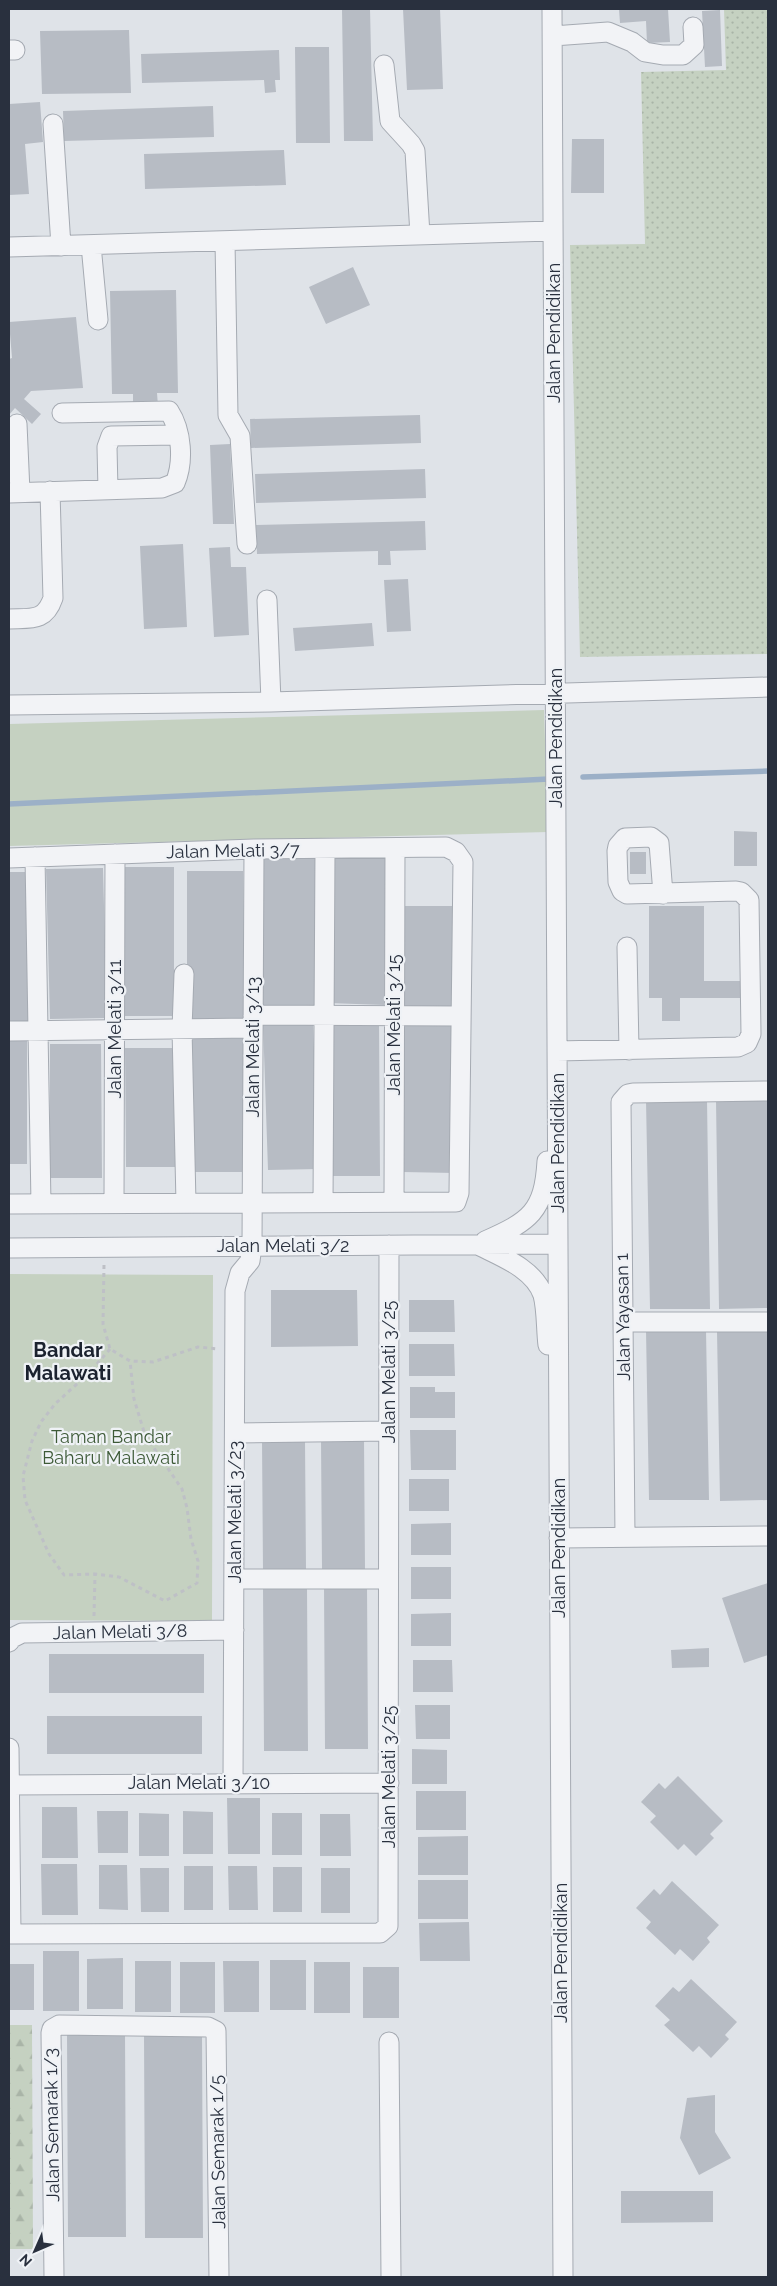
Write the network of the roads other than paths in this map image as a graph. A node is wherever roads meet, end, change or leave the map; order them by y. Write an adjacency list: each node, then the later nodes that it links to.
1 (552, 9): 3 (street, Jalan Pendidikan)
2 (693, 27): 3 (street)
3 (553, 36): 6 (street, Jalan Pendidikan)
4 (384, 66): 7 (street)
5 (53, 124): 10 (street)
6 (554, 231): 7 (street); 23 (street, Jalan Pendidikan)
7 (420, 235): 8 (street)
8 (225, 241): 9 (street); 19 (street)
9 (91, 245): 10 (street); 12 (street)
10 (60, 246): 11 (street)
11 (9, 247)
12 (98, 320)
13 (62, 413): 15 (street)
14 (17, 424): 18 (street)
15 (178, 435): 16 (street); 16 (street)
16 (108, 490): 17 (street)
17 (50, 491): 18 (street); 21 (street)
18 (14, 492)
19 (247, 544)
20 (267, 600): 24 (street)
21 (9, 620)
22 (768, 687): 23 (street)
23 (556, 692): 24 (street); 44 (street, Jalan Pendidikan)
24 (271, 702): 25 (street)
25 (9, 705)
26 (395, 848): 28 (street, Jalan Melati 3/7); 36 (street, Jalan Melati 3/15); 37 (street, Jalan Melati 3/7)
27 (254, 849): 28 (street, Jalan Melati 3/7); 29 (street, Jalan Melati 3/7); 38 (street, Jalan Melati 3/13)
28 (325, 850): 35 (street)
29 (115, 854): 30 (street, Jalan Melati 3/7); 41 (street, Jalan Melati 3/11)
30 (35, 857): 31 (street, Jalan Melati 3/7); 40 (street)
31 (9, 858)
32 (663, 894): 43 (street)
33 (627, 947): 43 (street)
34 (184, 974): 39 (street)
35 (323, 1015): 36 (street); 38 (street); 50 (street)
36 (394, 1016): 37 (street); 47 (street, Jalan Melati 3/15)
37 (459, 1016): 47 (street)
38 (253, 1022): 39 (street); 49 (street, Jalan Melati 3/13)
39 (182, 1029): 41 (street); 48 (street)
40 (38, 1030): 41 (street); 42 (street); 52 (street)
41 (114, 1030): 53 (street, Jalan Melati 3/11)
42 (9, 1031)
43 (629, 1050): 44 (street)
44 (557, 1051): 46 (street, Jalan Pendidikan)
45 (768, 1091): 59 (street, Jalan Yayasan 1)
46 (557, 1106): 54 (street); 55 (street, Jalan Pendidikan)
47 (394, 1202): 50 (street)
48 (186, 1203): 49 (street); 53 (street)
49 (253, 1203): 50 (street); 57 (street, Jalan Melati 3/13)
50 (323, 1203)
51 (9, 1204): 52 (street)
52 (41, 1204): 53 (street)
53 (114, 1204)
54 (476, 1244): 55 (street, Jalan Melati 3/2); 56 (street, Jalan Melati 3/2); 61 (street)
55 (558, 1244): 61 (street, Jalan Pendidikan)
56 (389, 1245): 57 (street, Jalan Melati 3/2); 62 (street, Jalan Melati 3/25)
57 (252, 1246): 58 (street, Jalan Melati 3/2); 63 (street, Jalan Melati 3/23)
58 (9, 1248)
59 (624, 1322): 60 (street); 65 (street, Jalan Yayasan 1)
60 (768, 1322)
61 (559, 1398): 66 (street, Jalan Pendidikan)
62 (389, 1431): 63 (street); 67 (street, Jalan Melati 3/25)
63 (236, 1433): 68 (street, Jalan Melati 3/23)
64 (768, 1536): 65 (street)
65 (625, 1537): 66 (street)
66 (560, 1538): 81 (street, Jalan Pendidikan)
67 (388, 1578): 68 (street); 73 (street, Jalan Melati 3/25)
68 (234, 1579): 69 (street, Jalan Melati 3/23)
69 (234, 1630): 70 (street, Jalan Melati 3/8); 72 (street, Jalan Melati 3/23)
70 (9, 1642)
71 (9, 1748): 74 (street)
72 (233, 1782): 73 (street, Jalan Melati 3/10); 74 (street, Jalan Melati 3/10)
73 (390, 1783): 75 (street, Jalan Melati 3/25)
74 (9, 1785): 75 (street)
75 (10, 1934)
76 (51, 2033): 78 (street, Jalan Semarak 1/3); 79 (street, Jalan Semarak 1/5)
77 (389, 2042): 80 (street)
78 (54, 2277)
79 (219, 2277)
80 (391, 2277)
81 (563, 2277)

